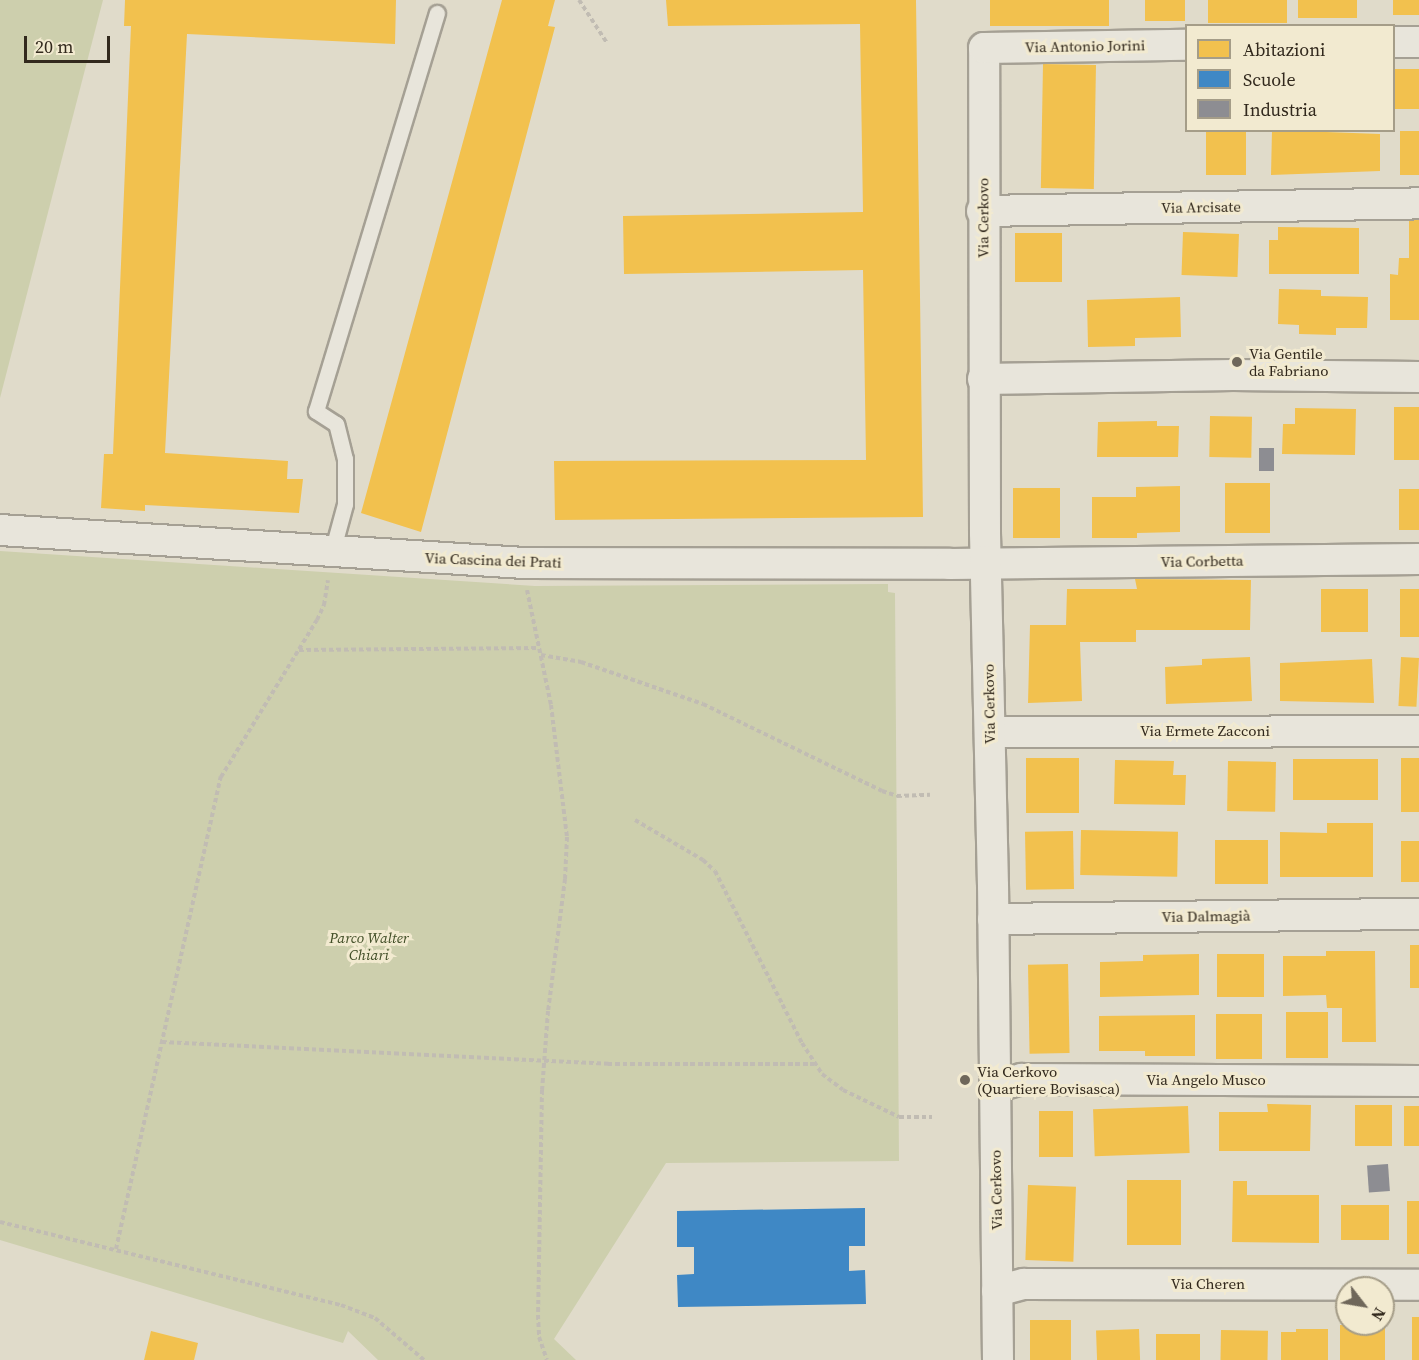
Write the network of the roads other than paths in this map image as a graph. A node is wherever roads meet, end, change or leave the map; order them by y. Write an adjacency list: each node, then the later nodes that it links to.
1 (437, 13): 11 (lane)
2 (1395, 42): 3 (street)
3 (1419, 42)
4 (1185, 45): 5 (street, Via Antonio Jorini)
5 (984, 48): 7 (street, Via Cerkovo)
6 (1419, 202): 7 (street, Via Arcisate)
7 (982, 211): 9 (street, Via Cerkovo)
8 (1419, 377): 9 (street)
9 (983, 379): 13 (street, Via Cerkovo)
10 (0, 530): 11 (street, Via Cascina dei Prati)
11 (332, 552): 13 (street, Via Cascina dei Prati)
12 (1419, 559): 13 (street, Via Corbetta)
13 (986, 563): 15 (street, Via Cerkovo)
14 (1419, 731): 15 (street, Via Ermete Zacconi)
15 (990, 732): 17 (street, Via Cerkovo)
16 (1419, 914): 17 (street, Via Dalmagià)
17 (993, 919): 19 (street, Via Cerkovo)
18 (1419, 1081): 19 (street, Via Angelo Musco)
19 (995, 1087): 21 (street, Via Cerkovo)
20 (1419, 1285): 21 (street, Via Cheren)
21 (997, 1291): 22 (street, Via Cerkovo)
22 (998, 1360)

